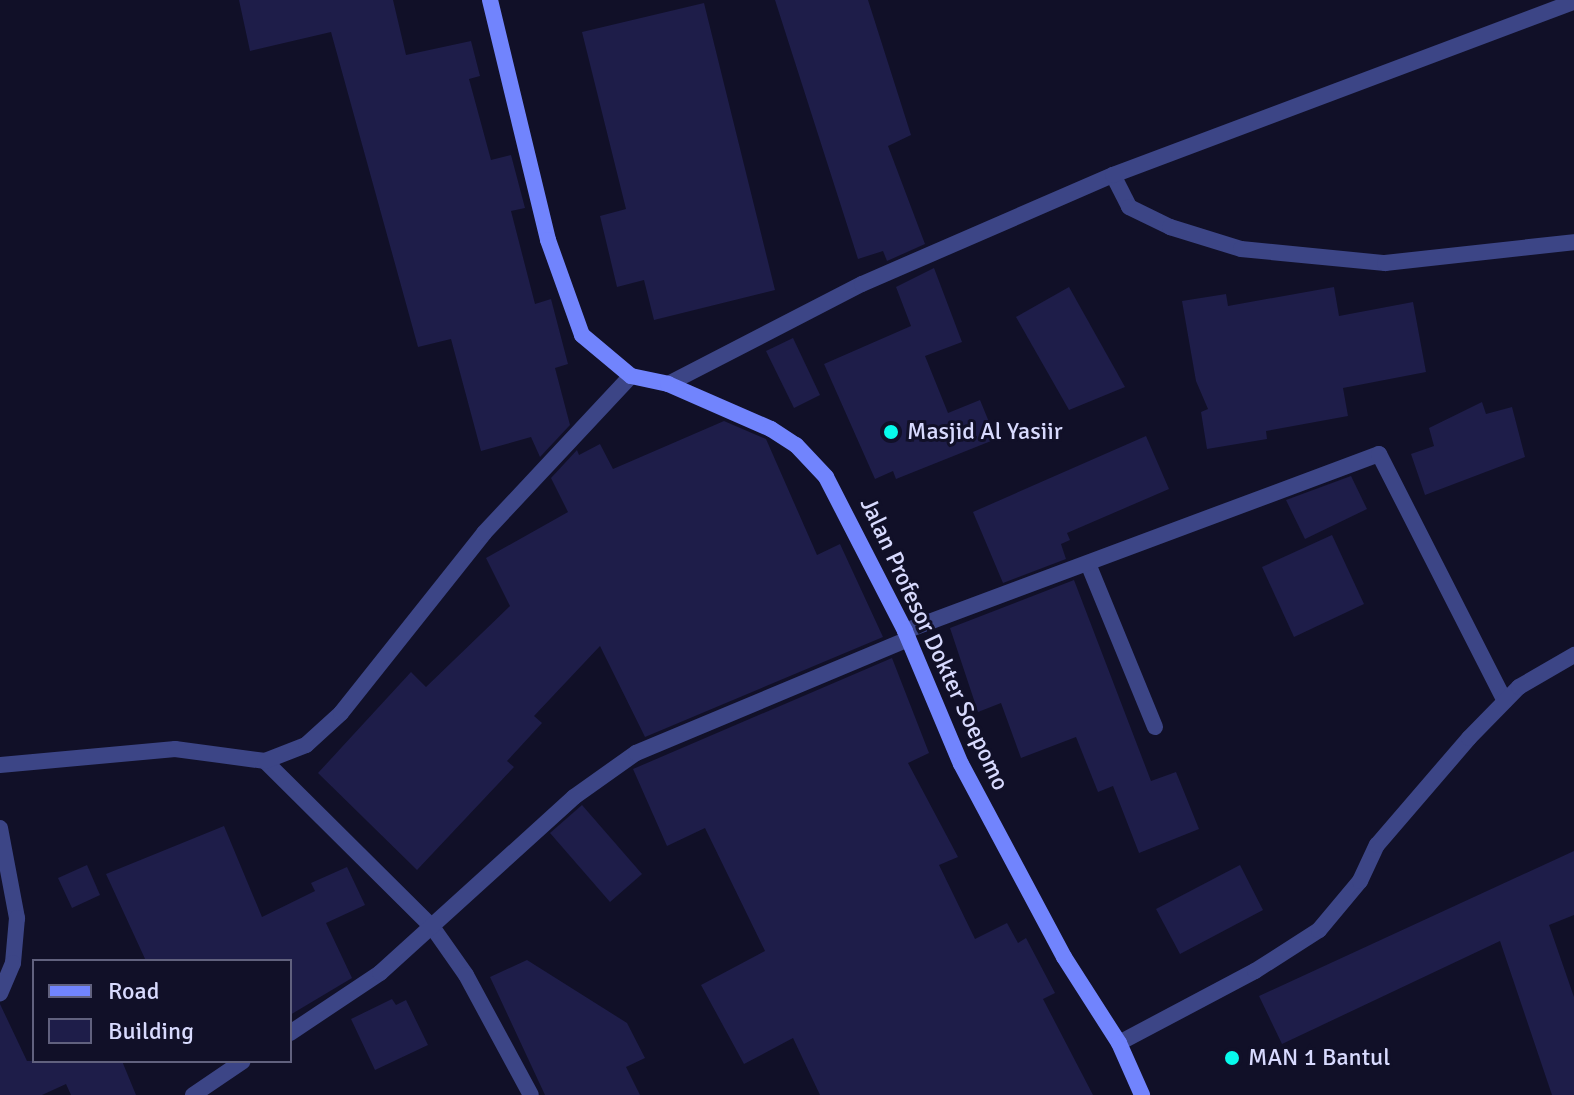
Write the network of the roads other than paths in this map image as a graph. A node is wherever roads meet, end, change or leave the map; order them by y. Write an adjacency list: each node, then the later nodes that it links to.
1 (490, 0): 5 (main road, Jalan Profesor Dokter Soepomo)
2 (1574, 2): 3 (street)
3 (1113, 175): 4 (street); 6 (street)
4 (1574, 242)
5 (631, 376): 6 (main road, Jalan Profesor Dokter Soepomo); 12 (street)
6 (668, 384): 8 (main road, Jalan Profesor Dokter Soepomo)
7 (1089, 566): 8 (street); 10 (street); 11 (street)
8 (906, 635): 15 (street); 18 (main road, Jalan Profesor Dokter Soepomo)
9 (1574, 655): 10 (street)
10 (1505, 701): 18 (street)
11 (1155, 727)
12 (265, 761): 13 (street); 15 (street)
13 (0, 765)
14 (0, 828): 16 (street)
15 (433, 928): 17 (street); 22 (street)
16 (0, 993)
17 (292, 1032)
18 (1119, 1043): 20 (main road, Jalan Profesor Dokter Soepomo)
19 (240, 1063): 21 (street)
20 (1140, 1094)
21 (193, 1095)
22 (531, 1095)

